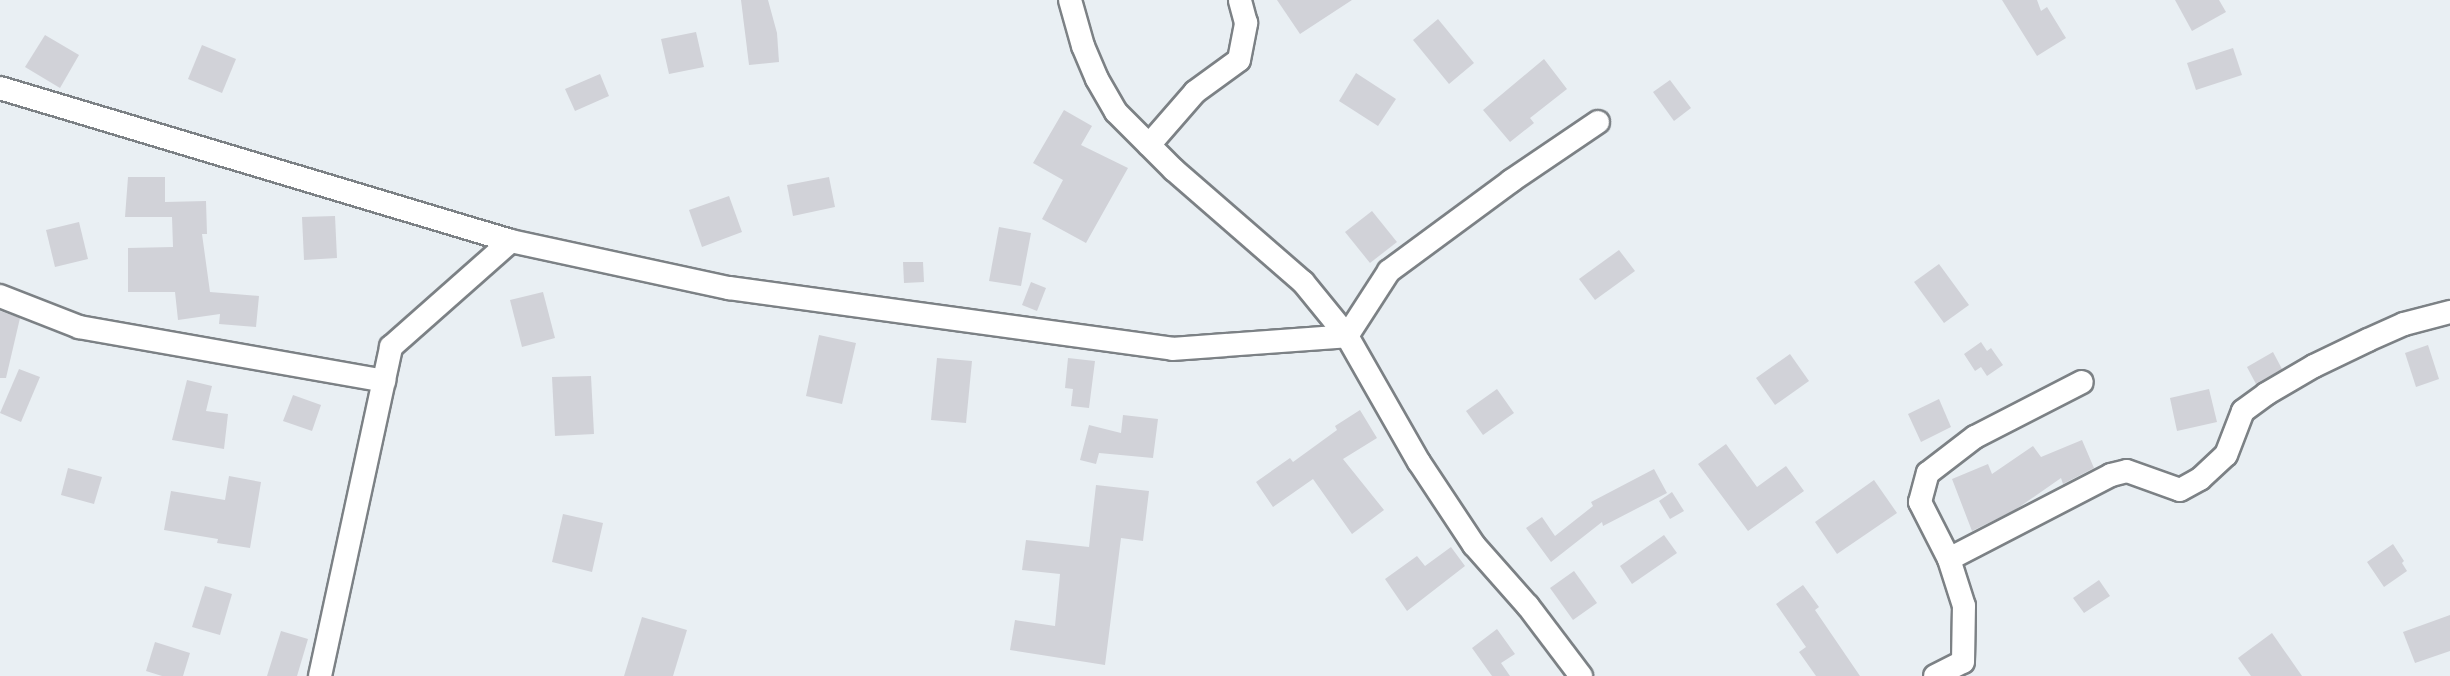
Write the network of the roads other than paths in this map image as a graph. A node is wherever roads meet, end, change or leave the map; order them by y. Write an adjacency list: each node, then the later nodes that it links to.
1 (1070, 0): 5 (street)
2 (1240, 0): 5 (street)
3 (0, 88): 6 (street)
4 (1598, 122): 9 (street)
5 (1149, 145): 9 (street)
6 (511, 241): 9 (street); 10 (street)
7 (0, 296): 10 (street)
8 (2450, 312): 12 (street)
9 (1347, 336): 14 (street)
10 (384, 381): 13 (street)
11 (2082, 382): 12 (street)
12 (1949, 559): 15 (street)
13 (320, 676)
14 (1581, 676)
15 (1935, 676)

